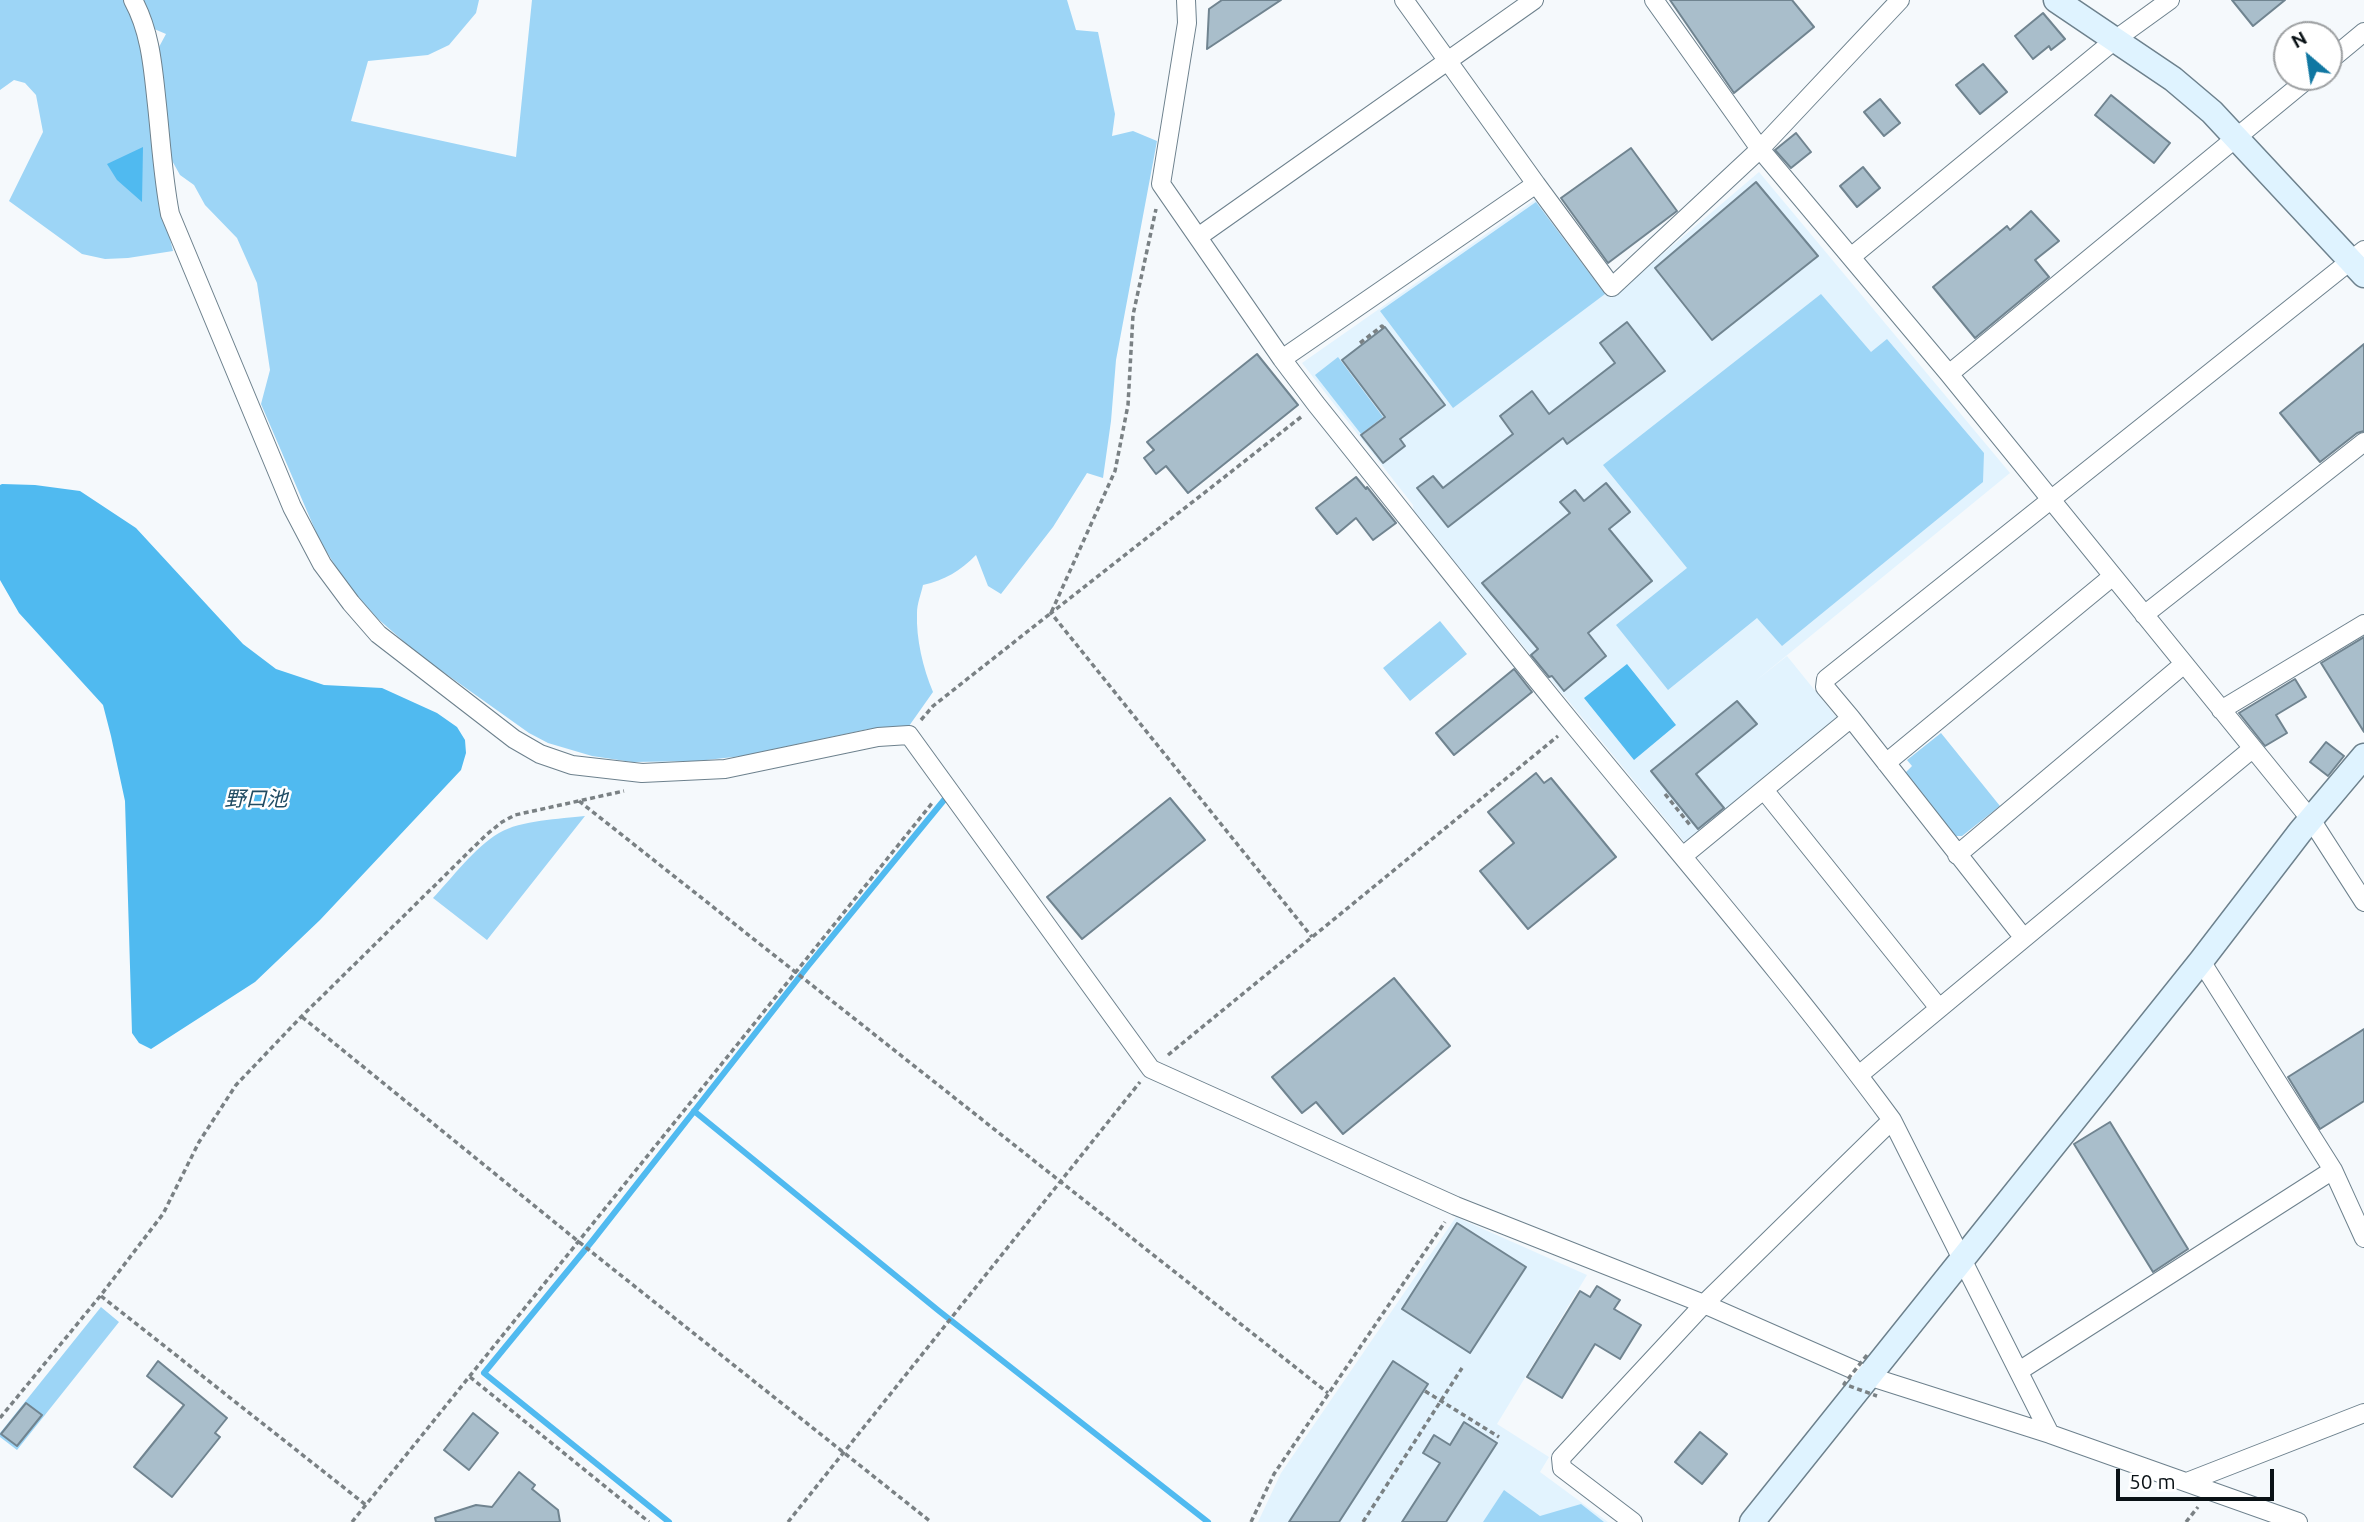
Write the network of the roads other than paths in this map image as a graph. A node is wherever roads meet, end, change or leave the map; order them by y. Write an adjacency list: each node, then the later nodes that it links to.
1 (133, 0): 46 (street)
2 (1186, 0): 17 (street)
3 (1404, 0): 12 (street)
4 (1534, 0): 12 (street)
5 (1654, 0): 15 (street)
6 (1900, 0): 15 (street)
7 (2056, 0): 10 (street)
8 (2170, 0): 10 (street)
9 (2364, 32): 11 (street)
10 (2116, 39): 14 (street); 18 (street)
11 (2343, 49)
12 (1448, 62): 16 (street); 17 (street)
13 (2293, 91): 14 (street)
14 (2235, 139): 19 (street); 21 (street)
15 (1760, 149): 16 (street); 18 (street)
16 (1536, 184): 20 (street)
17 (1198, 237): 20 (street)
18 (1852, 257): 21 (street)
19 (2360, 261): 23 (street)
20 (1282, 359): 36 (street)
21 (1949, 374): 23 (street)
22 (2364, 442): 25 (street)
23 (2050, 499): 24 (street); 29 (street)
24 (2113, 576): 25 (street); 32 (street)
25 (2144, 615): 27 (street)
26 (2364, 624): 28 (street)
27 (2184, 664): 28 (street); 35 (street)
28 (2221, 710): 30 (street)
29 (1850, 718): 32 (street); 33 (street)
30 (2252, 749): 34 (street); 38 (street)
31 (2364, 756): 34 (street)
32 (1886, 762): 35 (street)
33 (1764, 790): 36 (street); 40 (street)
34 (2312, 821): 37 (street); 39 (street)
35 (1957, 855): 38 (street)
36 (1683, 856): 41 (street)
37 (2364, 902)
38 (2023, 937): 40 (street)
39 (2202, 961): 43 (street); 45 (street)
40 (1938, 1008): 41 (street)
41 (1859, 1075): 42 (street)
42 (1892, 1120): 45 (street); 46 (street)
43 (2333, 1170): 44 (street); 47 (street)
44 (2364, 1238)
45 (1962, 1258): 47 (street); 48 (street)
46 (1704, 1304): 48 (street); 52 (street)
47 (2019, 1371): 50 (street)
48 (1871, 1376): 50 (street); 53 (street)
49 (2364, 1413): 51 (street)
50 (2050, 1434): 51 (street)
51 (2187, 1482): 54 (street)
52 (1633, 1522)
53 (1752, 1522)
54 (2298, 1522)

